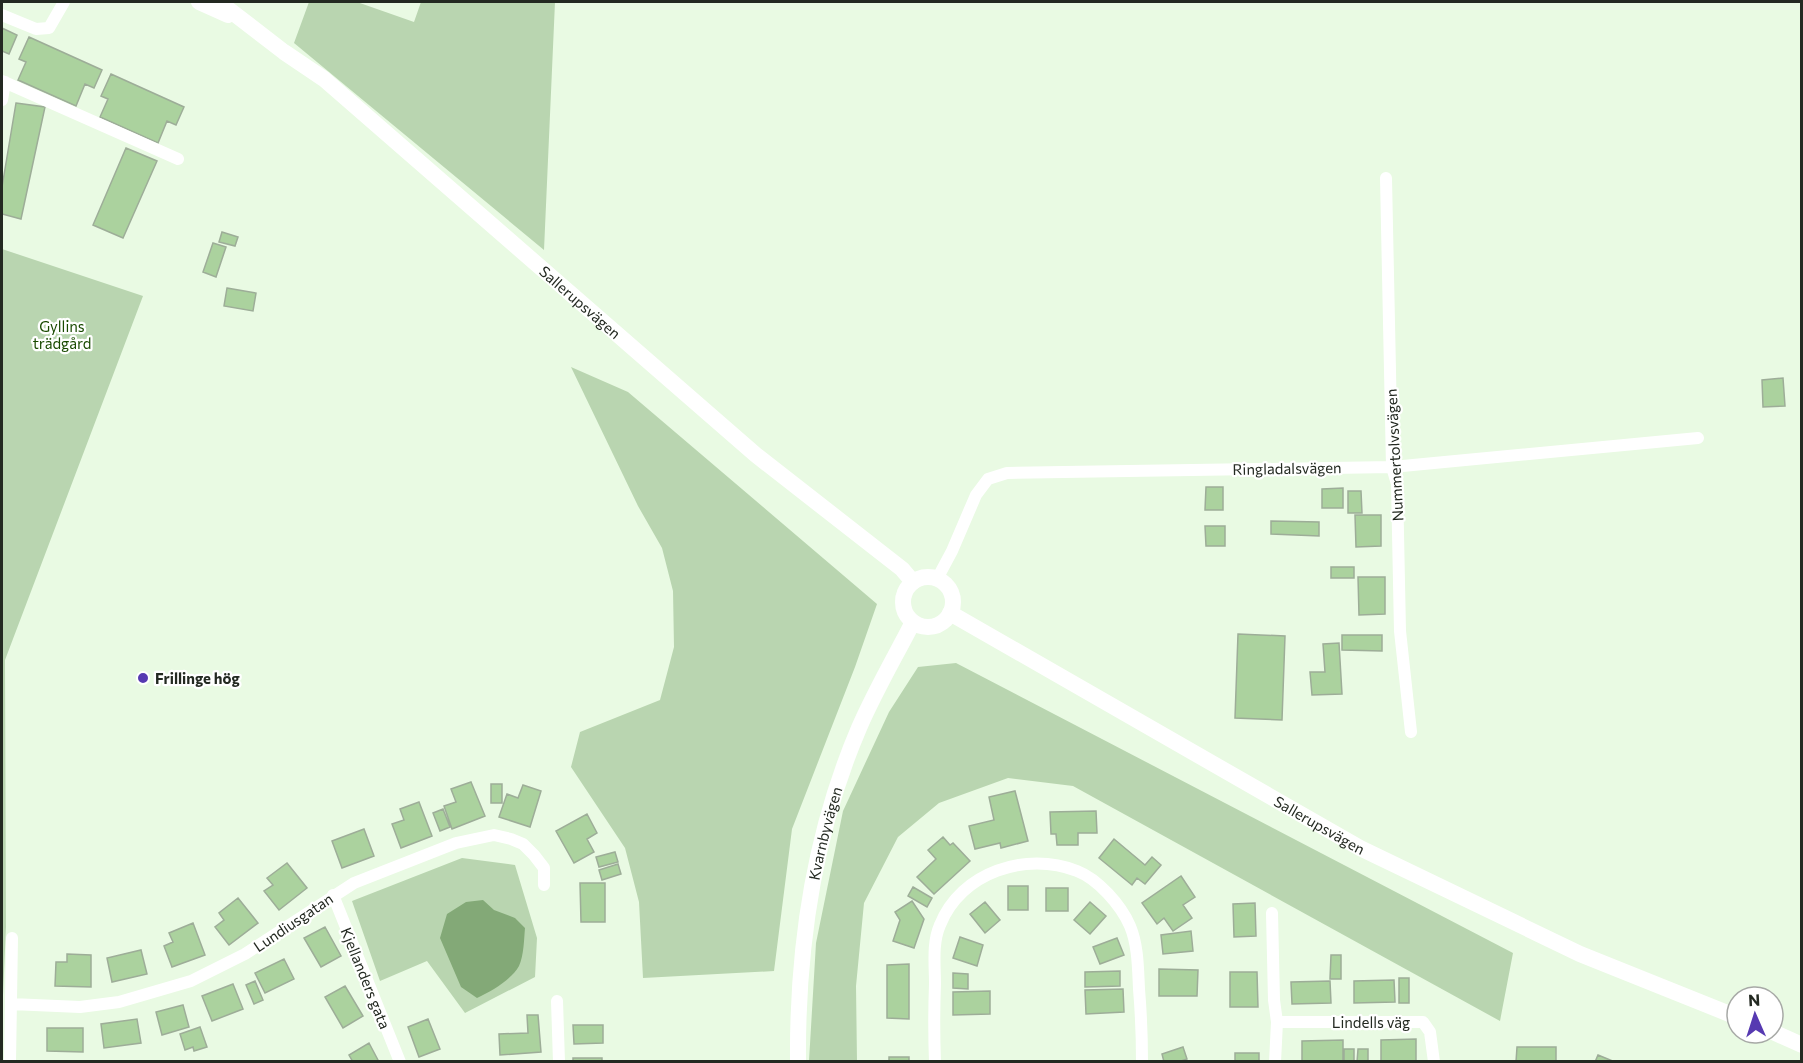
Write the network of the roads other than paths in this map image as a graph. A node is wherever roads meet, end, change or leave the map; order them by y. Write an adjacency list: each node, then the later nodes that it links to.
1 (64, 2): 4 (street)
2 (199, 2): 5 (main road, Sallerupsvägen)
3 (219, 2): 5 (main road, Sallerupsvägen)
4 (2, 15)
5 (245, 23): 13 (main road, Sallerupsvägen)
6 (3, 82): 7 (street); 8 (street)
7 (2, 100)
8 (178, 159)
9 (1386, 177): 11 (street, Nummertolvsvägen)
10 (1698, 438): 11 (street, Ringladalsvägen)
11 (1392, 467): 12 (street, Ringladalsvägen); 16 (street, Nummertolvsvägen)
12 (937, 579): 13 (main road); 14 (main road)
13 (913, 582): 15 (main road)
14 (950, 613): 15 (main road); 23 (main road, Sallerupsvägen)
15 (913, 622): 32 (main road, Kvarnbyvägen)
16 (1411, 732)
17 (544, 885): 18 (street, Lundiusgatan)
18 (333, 895): 22 (street, Lundiusgatan); 30 (street, Kjellanders gata)
19 (1272, 913): 24 (street)
20 (12, 938): 22 (street)
21 (557, 1001): 31 (street)
22 (11, 1004): 29 (street)
23 (1725, 1010)
24 (1276, 1022): 35 (street); 36 (street, Lindells väg)
25 (1785, 1028): 26 (main road)
26 (1802, 1033)
27 (1785, 1037): 28 (main road)
28 (1802, 1045)
29 (10, 1062)
30 (400, 1062)
31 (559, 1062)
32 (798, 1062)
33 (935, 1062): 34 (street)
34 (1142, 1062)
35 (1275, 1062)
36 (1434, 1062)

